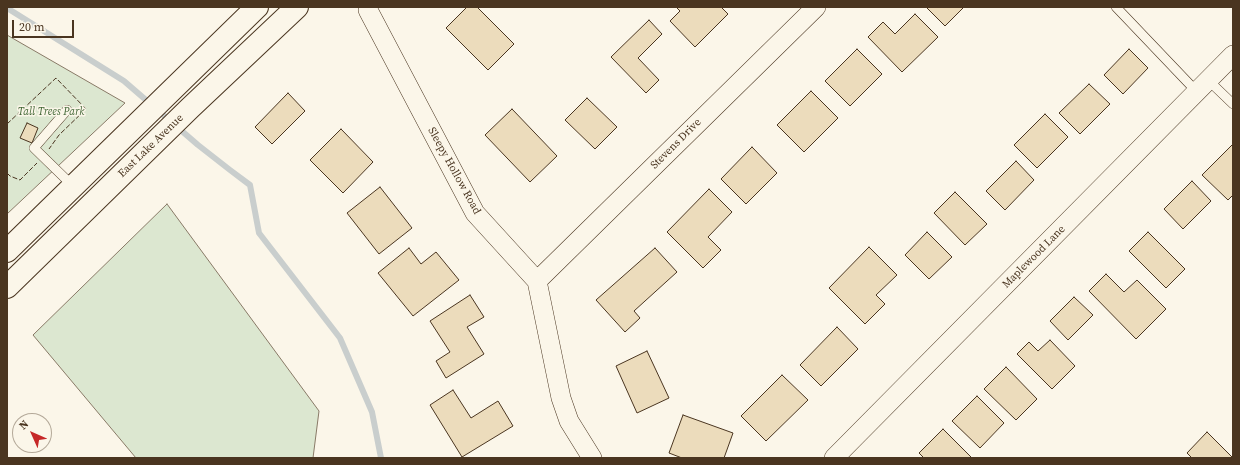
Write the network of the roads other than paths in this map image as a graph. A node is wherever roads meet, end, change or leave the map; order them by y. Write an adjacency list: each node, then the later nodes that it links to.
1 (257, 7): 10 (main road)
2 (297, 7): 13 (main road, East Lake Avenue)
3 (816, 7): 12 (street, Stevens Drive)
4 (1116, 7): 7 (lane)
5 (368, 10): 12 (street, Sleepy Hollow Road)
6 (1232, 57): 7 (street, Maplewood Lane)
7 (1202, 86): 8 (lane); 15 (street, Maplewood Lane)
8 (1233, 104)
9 (67, 110): 10 (lane)
10 (74, 187): 11 (main road)
11 (7, 251)
12 (537, 281): 14 (street)
13 (7, 287)
14 (592, 458)
15 (834, 458)

